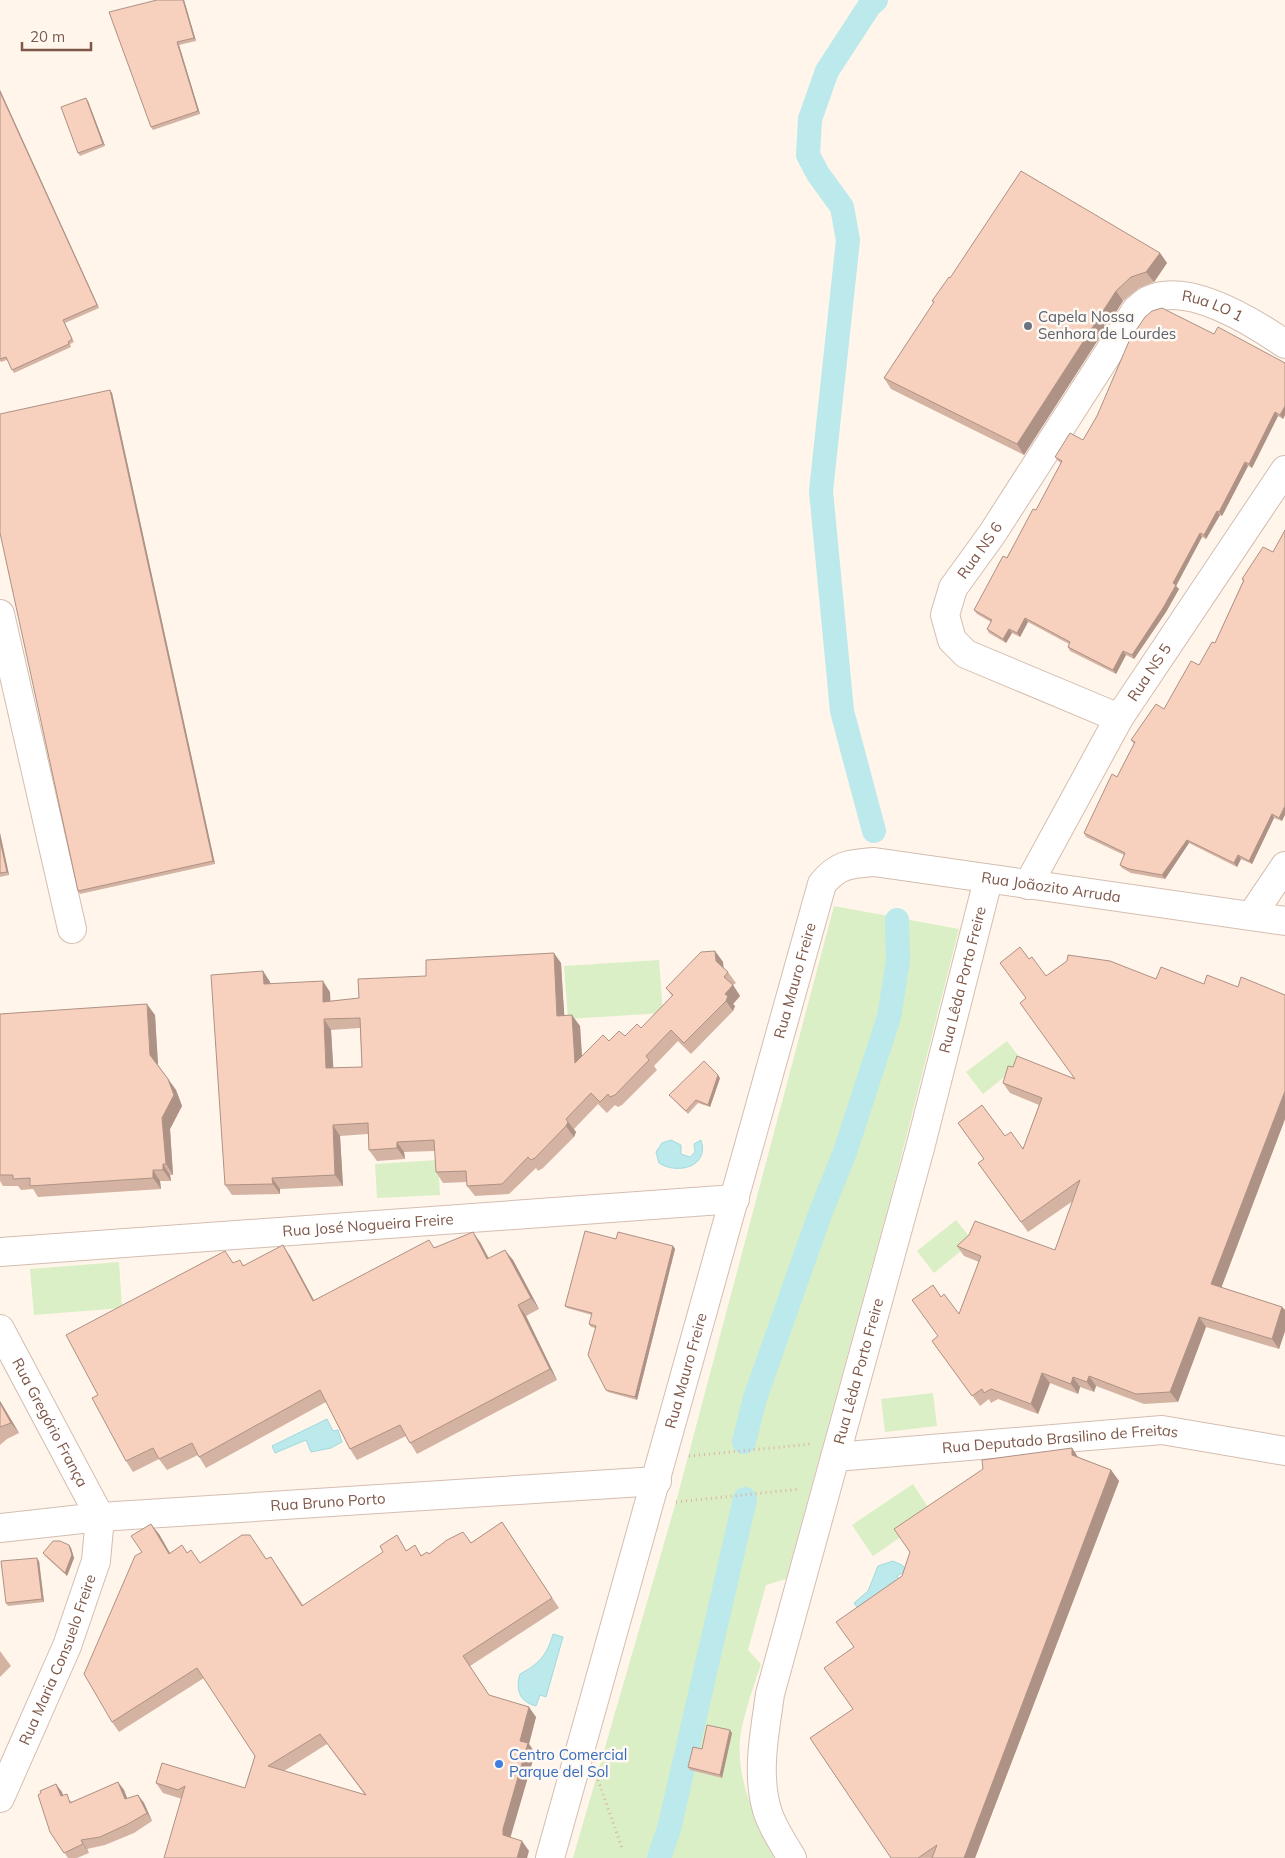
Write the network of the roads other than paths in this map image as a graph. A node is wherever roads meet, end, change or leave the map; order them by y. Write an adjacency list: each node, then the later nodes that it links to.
1 (1136, 310): 2 (street, Rua LO 1); 5 (street, Rua NS 6)
2 (1285, 344)
3 (1285, 470): 5 (street, Rua NS 5)
4 (0, 614): 12 (street)
5 (1119, 718): 9 (street, Rua NS 5)
6 (1285, 866): 10 (street)
7 (988, 880): 8 (street, Rua Joãozito Arruda); 9 (street, Rua Joãozito Arruda); 16 (street, Rua Lêda Porto Freire)
8 (822, 884): 13 (street, Rua Mauro Freire)
9 (1028, 885): 10 (street, Rua Joãozito Arruda)
10 (1252, 915): 11 (street, Rua Joãozito Arruda)
11 (1285, 921)
12 (72, 929)
13 (735, 1199): 14 (street, Rua José Nogueira Freire); 18 (street, Rua Mauro Freire)
14 (0, 1252)
15 (0, 1329): 19 (street, Rua Gregório França)
16 (825, 1450): 17 (street, Rua Deputado Brasilino de Freitas); 23 (street, Rua Lêda Porto Freire)
17 (1285, 1451)
18 (657, 1481): 19 (street, Rua Bruno Porto); 22 (street, Rua Mauro Freire)
19 (100, 1518): 20 (street, Rua Bruno Porto); 21 (street, Rua Maria Consuelo Freire)
20 (0, 1528)
21 (0, 1798)
22 (550, 1858)
23 (792, 1858)

